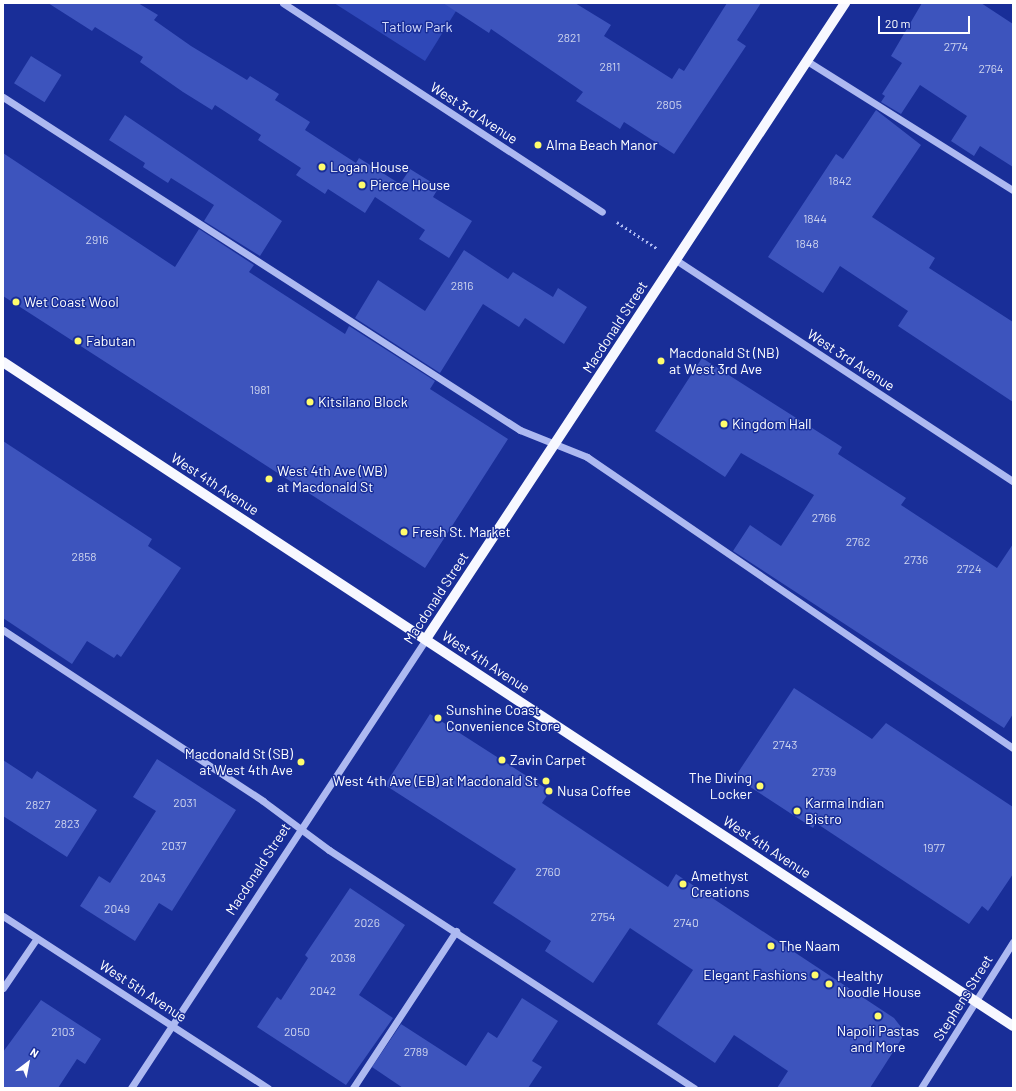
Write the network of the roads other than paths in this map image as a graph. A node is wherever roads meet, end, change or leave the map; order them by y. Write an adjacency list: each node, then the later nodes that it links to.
1 (283, 3): 6 (street, West 3rd Avenue)
2 (845, 3): 3 (main road, Macdonald Street)
3 (807, 61): 5 (street); 7 (main road, Macdonald Street)
4 (3, 97): 9 (street)
5 (1013, 190)
6 (602, 212)
7 (676, 260): 9 (main road, Macdonald Street); 10 (street, West 3rd Avenue)
8 (3, 362): 12 (main road, West 4th Avenue)
9 (556, 442): 12 (main road, Macdonald Street); 13 (street)
10 (1013, 481)
11 (3, 630): 14 (street)
12 (426, 639): 14 (street, Macdonald Street); 20 (main road, West 4th Avenue)
13 (1013, 748)
14 (301, 829): 16 (street); 21 (street, Macdonald Street)
15 (3, 916): 17 (street, West 5th Avenue)
16 (456, 931): 25 (street); 26 (street)
17 (37, 938): 19 (street); 21 (street, West 5th Avenue)
18 (1013, 942): 20 (street, Stephens Street)
19 (3, 988)
20 (976, 1002): 22 (main road, West 4th Avenue); 27 (street, Stephens Street)
21 (173, 1025): 23 (street, Macdonald Street); 24 (street, West 5th Avenue)
22 (1013, 1026)
23 (131, 1088)
24 (268, 1088)
25 (353, 1088)
26 (694, 1088)
27 (922, 1088)

